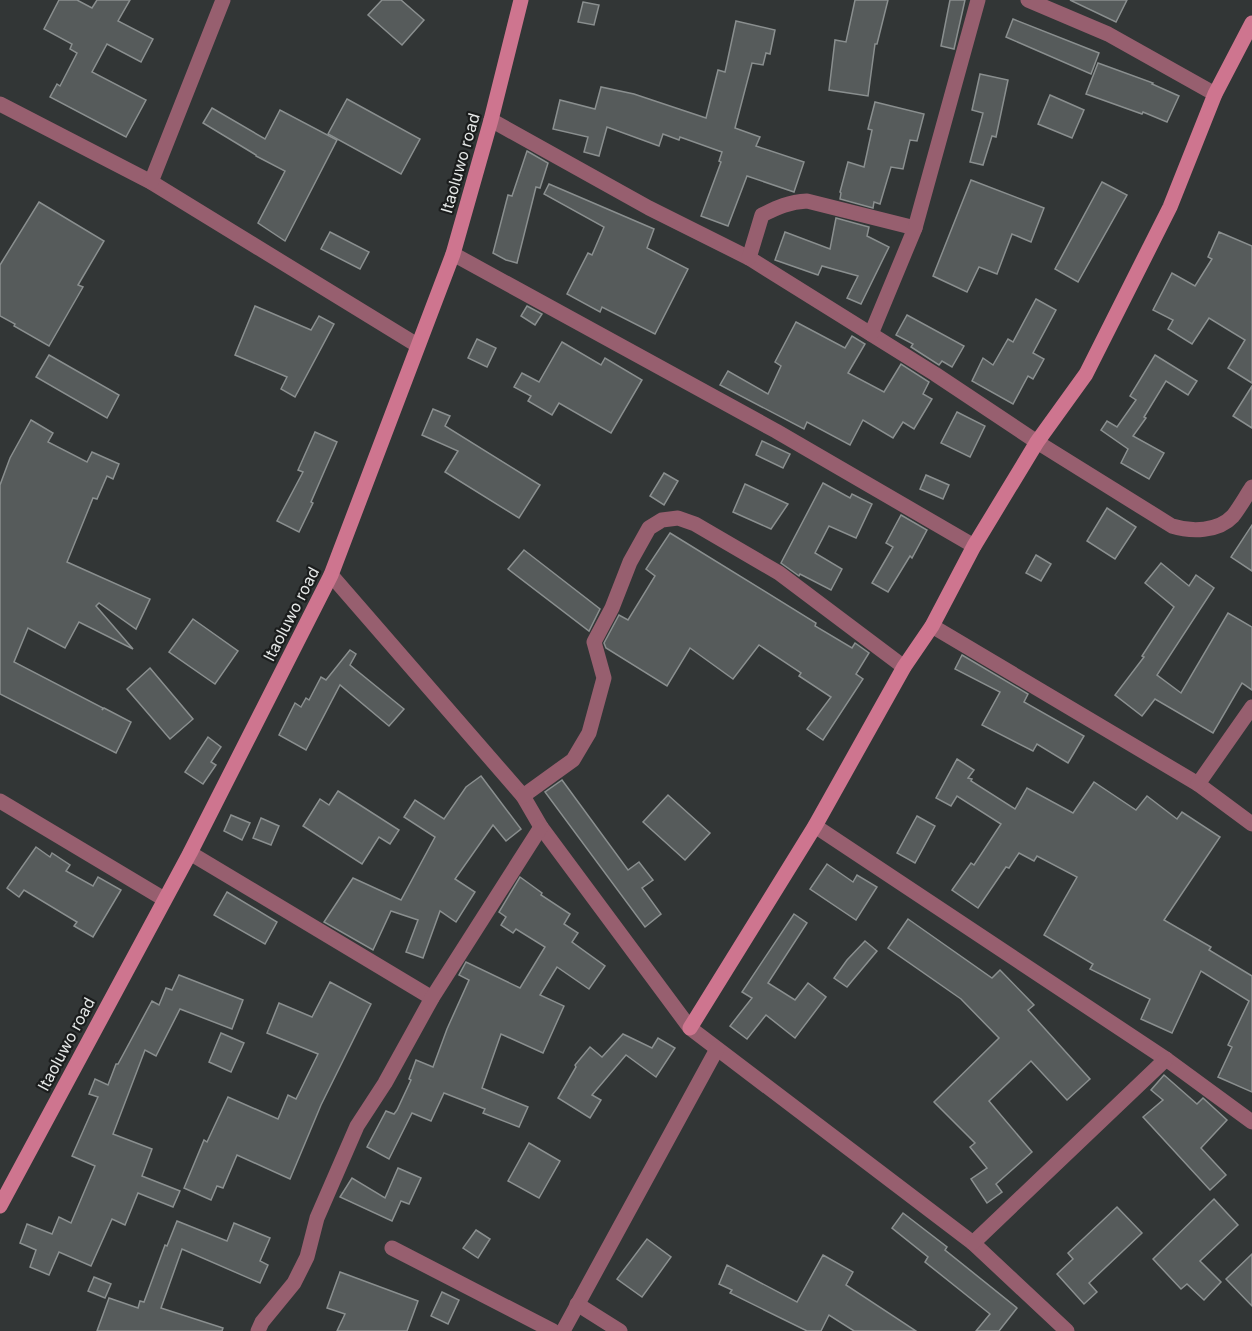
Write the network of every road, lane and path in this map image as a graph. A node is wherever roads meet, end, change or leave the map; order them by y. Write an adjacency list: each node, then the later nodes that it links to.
1 (223, 0): 9 (street)
2 (521, 0): 8 (street, Itaoluwo road)
3 (978, 0): 10 (street)
4 (1028, 0): 6 (street)
5 (1252, 23): 6 (street)
6 (1215, 94): 15 (street)
7 (0, 104): 9 (street)
8 (491, 120): 11 (street, Itaoluwo road); 12 (street)
9 (150, 182): 14 (street)
10 (915, 228): 12 (street); 13 (street)
11 (453, 254): 14 (street, Itaoluwo road); 17 (street)
12 (749, 258): 13 (street)
13 (871, 334): 15 (street)
14 (417, 345): 18 (street, Itaoluwo road)
15 (1037, 442): 16 (street); 17 (street)
16 (1252, 487)
17 (974, 546): 19 (street)
18 (331, 575): 23 (street); 28 (street, Itaoluwo road)
19 (932, 626): 20 (street); 22 (street)
20 (904, 667): 23 (street); 26 (street)
21 (1252, 707): 22 (street)
22 (1198, 784): 25 (street)
23 (523, 796): 27 (street)
24 (0, 801): 29 (street)
25 (1252, 824)
26 (814, 826): 31 (street); 33 (street)
27 (541, 827): 30 (street); 31 (street)
28 (190, 853): 29 (street, Itaoluwo road); 30 (street)
29 (165, 899): 35 (street, Itaoluwo road)
30 (432, 998): 40 (street)
31 (690, 1028): 32 (street)
32 (717, 1048): 36 (street); 38 (street)
33 (1166, 1059): 34 (street); 36 (street)
34 (1252, 1122)
35 (1, 1199)
36 (973, 1243): 39 (street)
37 (392, 1248): 41 (street)
38 (577, 1304): 42 (street); 43 (street)
39 (1065, 1330)
40 (258, 1331)
41 (553, 1331)
42 (563, 1331)
43 (620, 1331)

